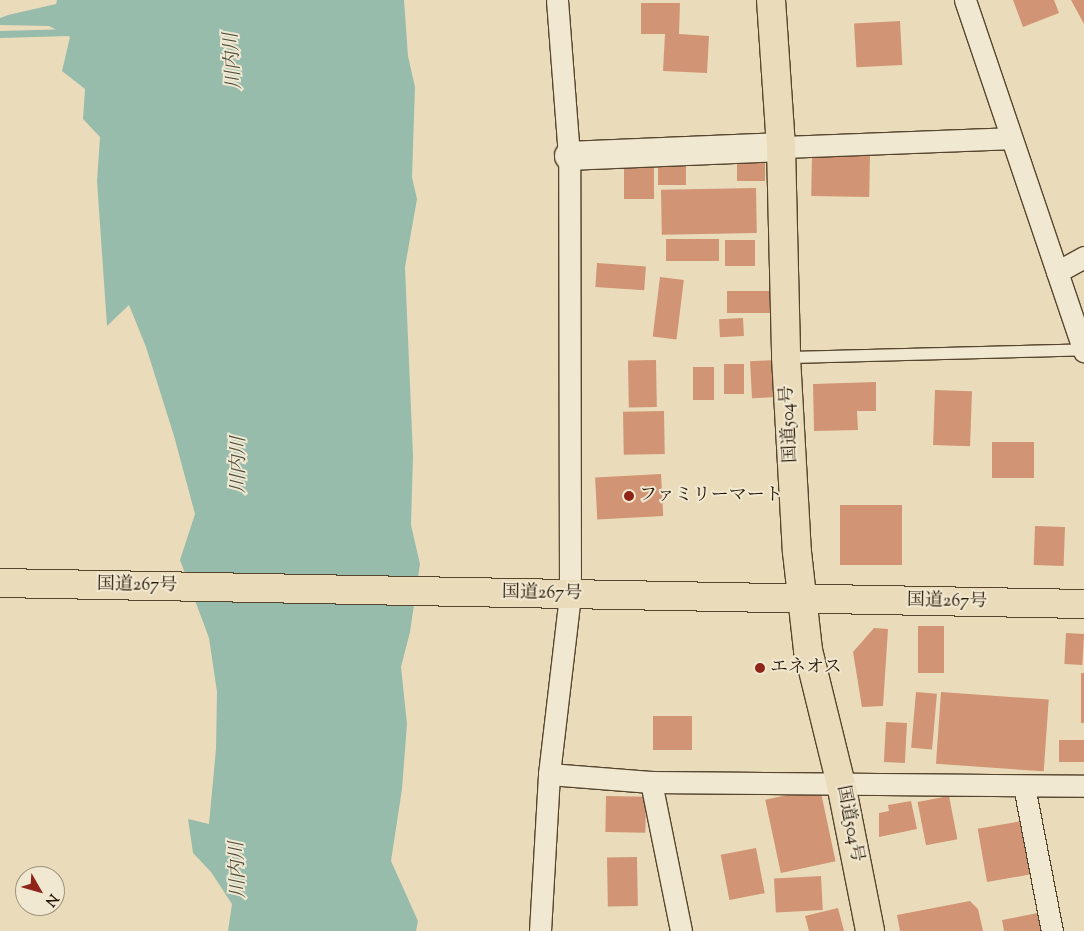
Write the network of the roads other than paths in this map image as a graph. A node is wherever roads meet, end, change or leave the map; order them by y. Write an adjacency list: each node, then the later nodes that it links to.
1 (557, 0): 6 (street)
2 (771, 0): 5 (highway, 国道504号)
3 (965, 0): 4 (street)
4 (1011, 138): 5 (street); 8 (street)
5 (781, 146): 6 (street); 10 (highway, 国道504号)
6 (570, 156): 12 (street)
7 (1084, 257): 8 (street)
8 (1057, 272): 9 (street)
9 (1084, 350): 10 (lane)
10 (786, 357): 13 (highway, 国道504号)
11 (3, 583): 12 (highway, 国道267号)
12 (558, 594): 13 (highway, 国道267号); 15 (street)
13 (802, 599): 14 (highway, 国道267号); 17 (highway, 国道504号)
14 (1084, 604)
15 (549, 774): 16 (street); 20 (street)
16 (651, 782): 17 (street); 21 (street)
17 (841, 784): 18 (street); 22 (highway, 国道504号)
18 (1024, 786): 19 (street); 23 (street)
19 (1084, 786)
20 (540, 931)
21 (681, 931)
22 (870, 931)
23 (1052, 931)

